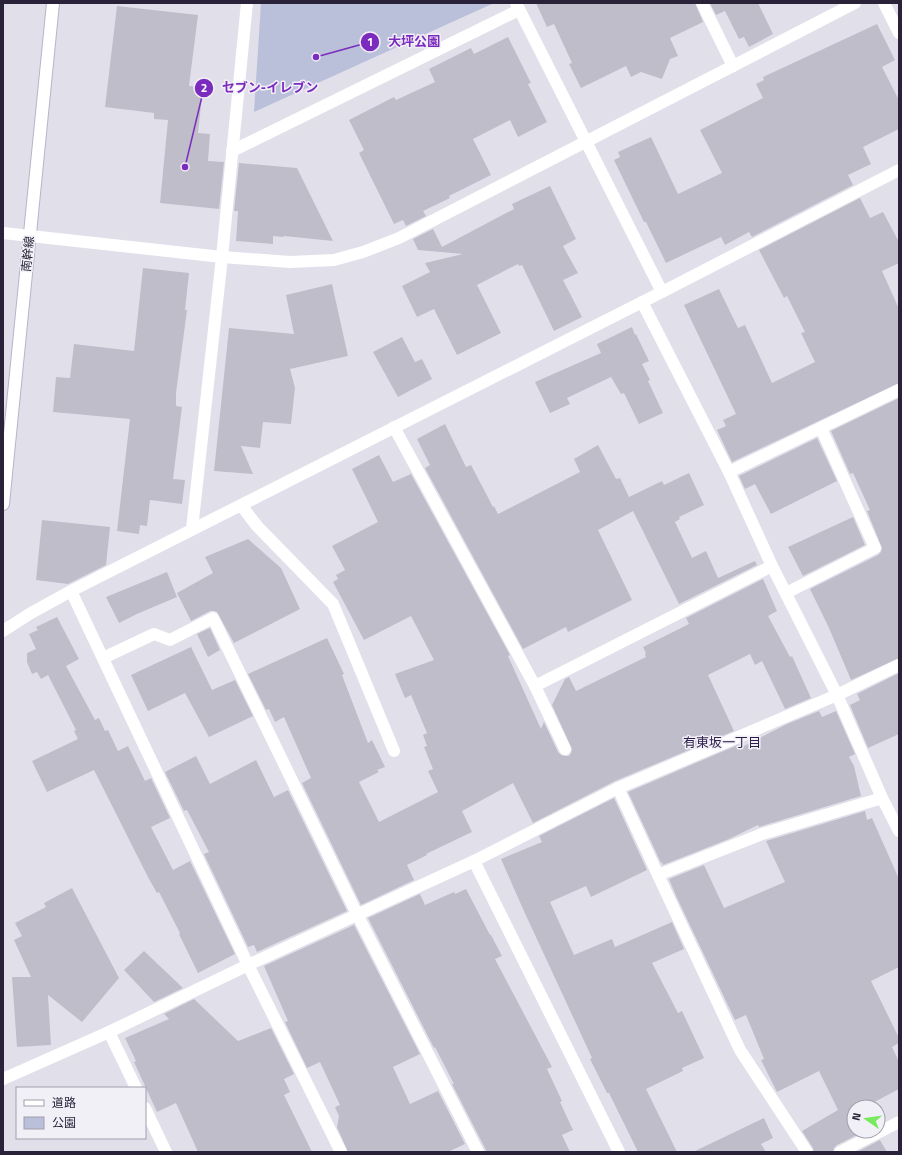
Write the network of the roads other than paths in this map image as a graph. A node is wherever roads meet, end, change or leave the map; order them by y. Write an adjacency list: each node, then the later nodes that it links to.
1 (54, 3): 13 (street, 南幹線)
2 (246, 3): 10 (street)
3 (702, 3): 8 (street)
4 (855, 3): 8 (street)
5 (884, 3): 7 (street)
6 (517, 6): 9 (street); 10 (street)
7 (899, 33)
8 (732, 66): 9 (street)
9 (585, 142): 14 (street); 15 (street)
10 (232, 151): 14 (street)
11 (899, 170): 15 (street)
12 (3, 232): 13 (street)
13 (30, 235): 14 (street); 21 (street, 南幹線)
14 (222, 256): 23 (street)
15 (662, 292): 16 (street)
16 (642, 302): 18 (street); 20 (street)
17 (899, 390): 19 (street)
18 (394, 427): 22 (street); 30 (street)
19 (821, 428): 20 (street); 26 (street)
20 (729, 472): 24 (street)
21 (3, 504)
22 (241, 505): 23 (street); 33 (street)
23 (192, 529): 25 (street)
24 (772, 566): 26 (street); 30 (street)
25 (71, 591): 27 (street); 28 (street)
26 (786, 593): 31 (street)
27 (3, 631)
28 (103, 658): 39 (street); 40 (street)
29 (899, 665): 31 (street)
30 (534, 686): 32 (street)
31 (837, 695): 34 (street); 35 (street)
32 (565, 749)
33 (394, 751)
34 (618, 788): 37 (street); 38 (street)
35 (882, 798): 36 (street); 38 (street)
36 (899, 831)
37 (474, 862): 39 (street); 49 (street)
38 (658, 875): 50 (street)
39 (357, 914): 40 (street); 48 (street)
40 (248, 965): 41 (street); 47 (street)
41 (109, 1032): 42 (street); 43 (street)
42 (3, 1079)
43 (136, 1087)
44 (146, 1110): 46 (street)
45 (899, 1122): 51 (street)
46 (166, 1152)
47 (341, 1152)
48 (478, 1152)
49 (619, 1152)
50 (807, 1152)
51 (840, 1152)

